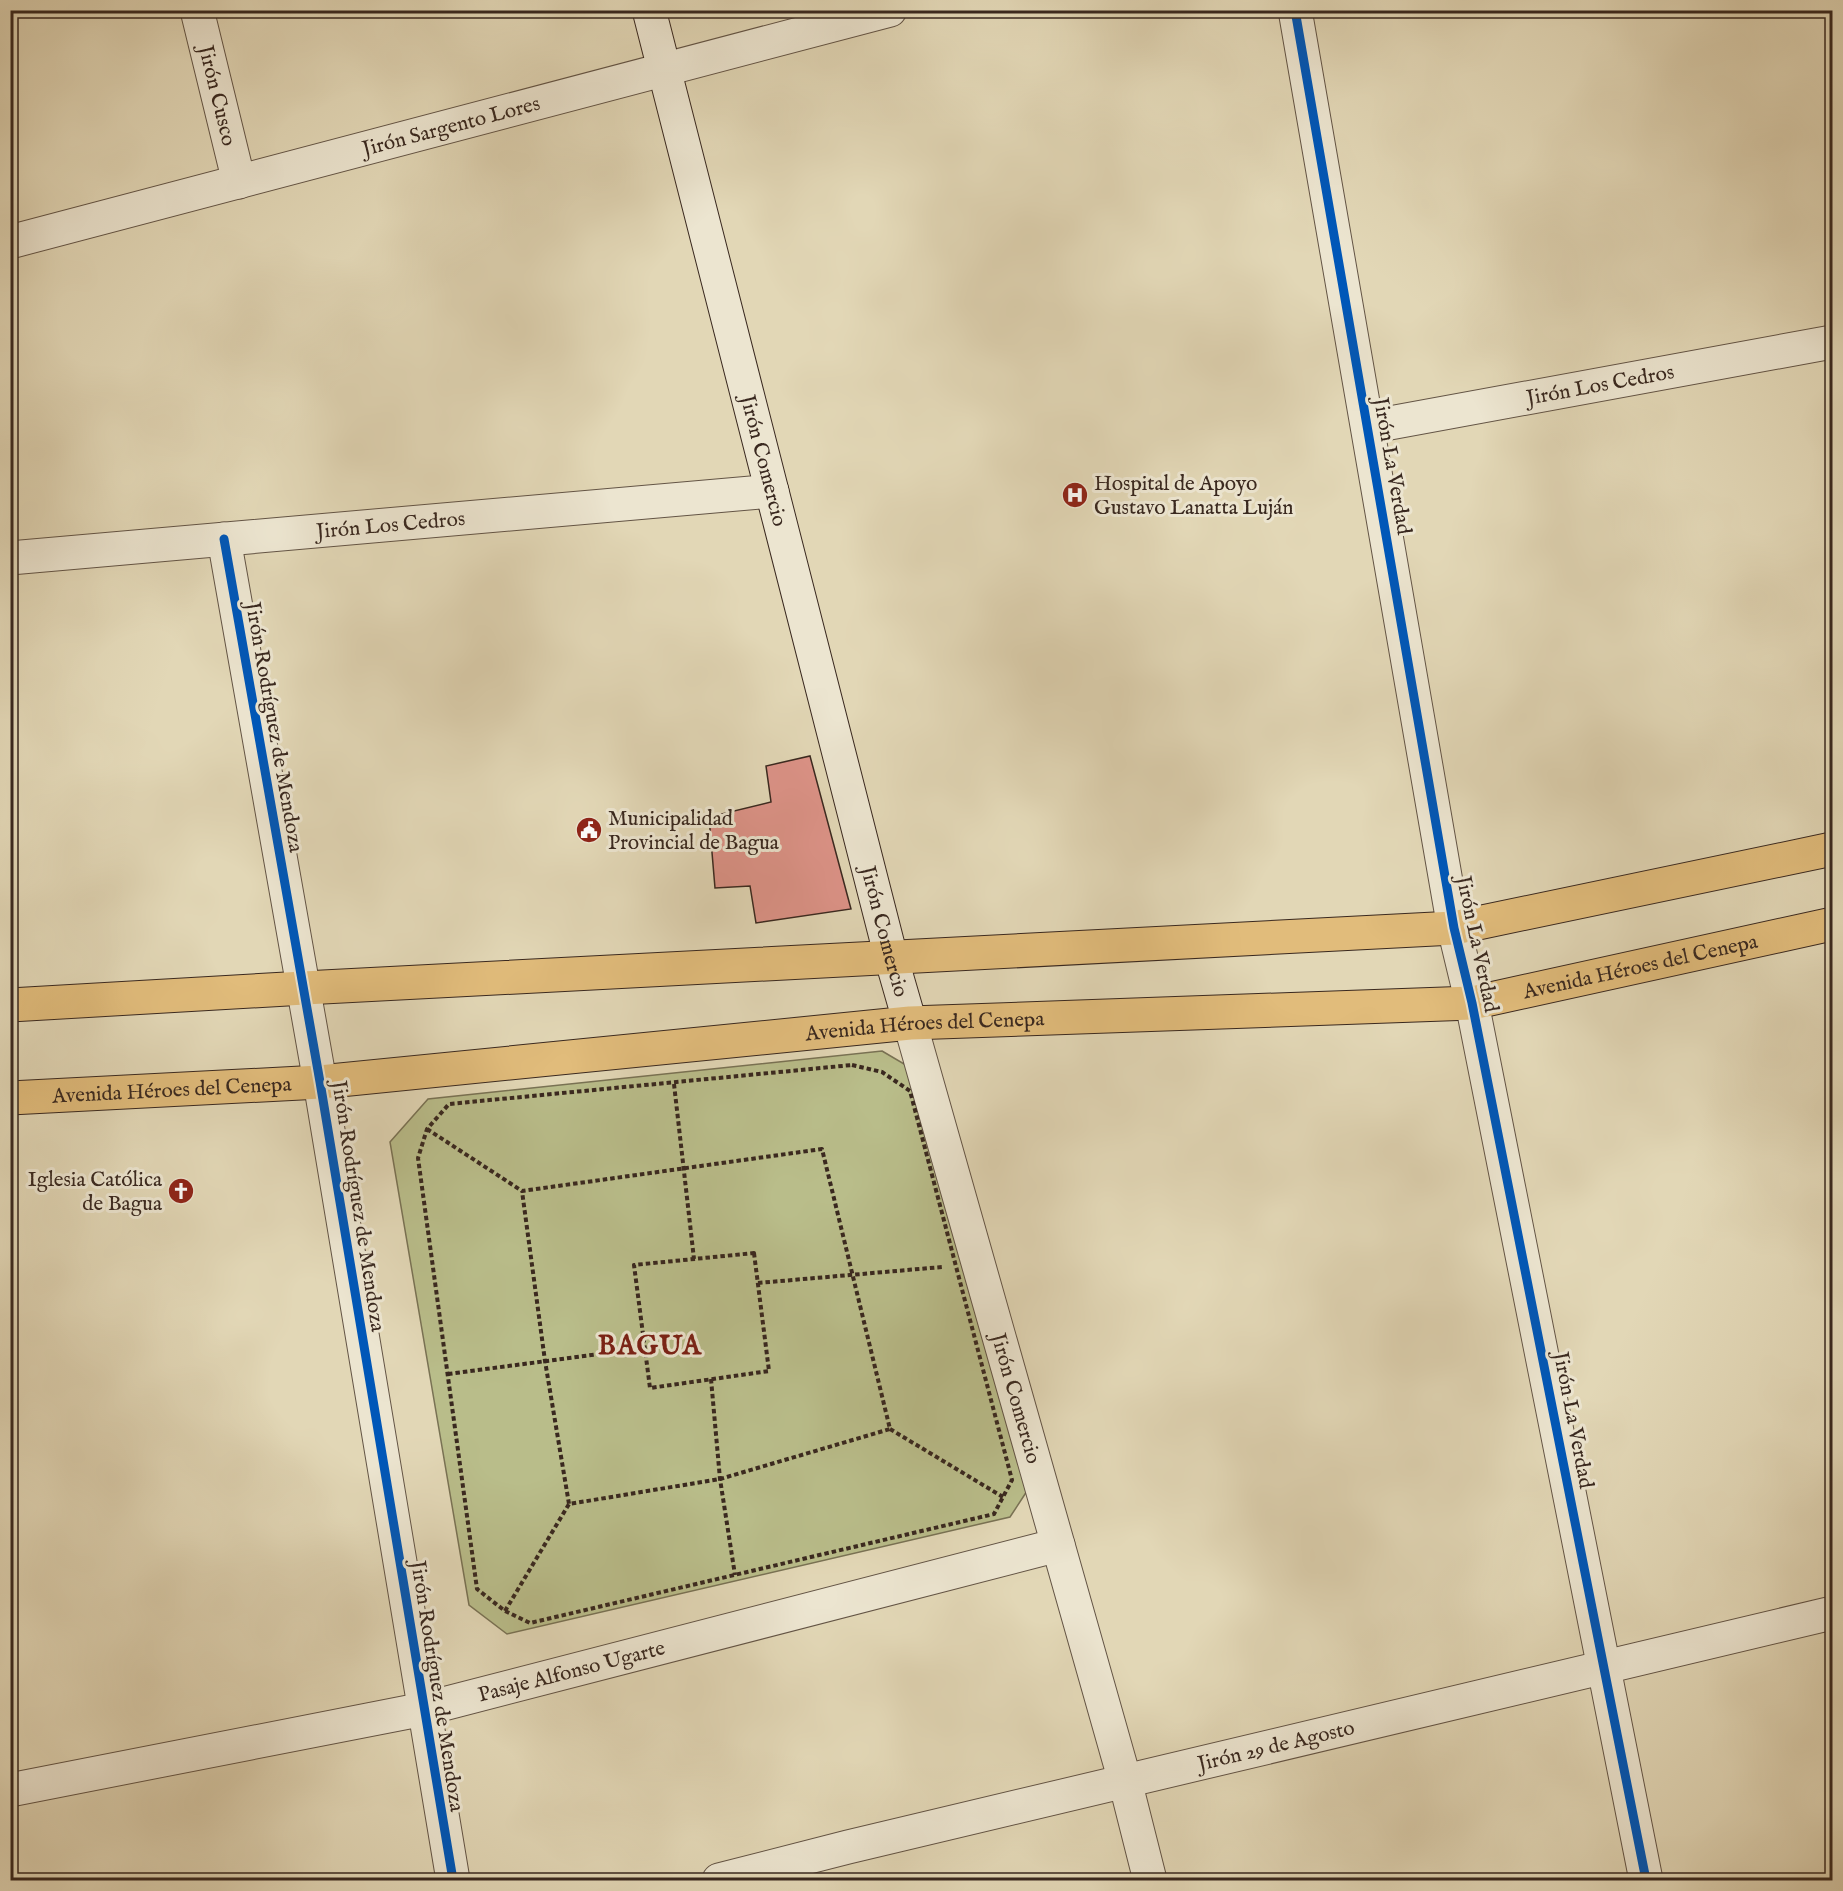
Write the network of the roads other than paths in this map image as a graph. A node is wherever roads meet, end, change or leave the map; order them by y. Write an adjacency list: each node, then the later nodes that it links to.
1 (197, 10): 6 (street, Jirón Cusco)
2 (649, 10): 5 (street, Jirón Comercio)
3 (890, 10): 5 (street, Jirón Sargento Lores)
4 (1295, 10): 9 (street, Jirón La Verdad)
5 (664, 71): 6 (street, Jirón Sargento Lores); 10 (street, Jirón Comercio)
6 (239, 182): 7 (street, Jirón Sargento Lores)
7 (10, 242)
8 (1833, 342): 9 (street, Jirón Los Cedros)
9 (1368, 427): 15 (street, Jirón La Verdad)
10 (772, 491): 11 (street, Jirón Los Cedros); 16 (street, Jirón Comercio)
11 (224, 539): 12 (street, Jirón Los Cedros); 17 (street, Jirón Rodríguez de Mendoza)
12 (10, 558)
13 (1833, 849): 15 (main road)
14 (1833, 924): 18 (main road, Avenida Héroes del Cenepa)
15 (1454, 928): 16 (main road); 18 (street, Jirón La Verdad)
16 (891, 957): 17 (main road); 20 (street, Jirón Comercio)
17 (304, 988): 19 (main road); 21 (street, Jirón Rodríguez de Mendoza)
18 (1472, 1002): 20 (main road, Avenida Héroes del Cenepa); 25 (street, Jirón La Verdad)
19 (10, 1005)
20 (910, 1023): 21 (main road, Avenida Héroes del Cenepa); 23 (street, Jirón Comercio)
21 (320, 1083): 22 (main road, Avenida Héroes del Cenepa); 26 (street, Jirón Rodríguez de Mendoza)
22 (10, 1098)
23 (1058, 1545): 26 (street, Pasaje Alfonso Ugarte); 27 (street, Jirón Comercio)
24 (1833, 1613): 25 (street, Jirón 29 de Agosto)
25 (1605, 1667): 27 (street, Jirón 29 de Agosto); 32 (street, Jirón La Verdad)
26 (424, 1709): 28 (street, Pasaje Alfonso Ugarte); 29 (street, Jirón Rodríguez de Mendoza)
27 (1125, 1781): 30 (street, Jirón 29 de Agosto); 31 (street, Jirón Comercio)
28 (10, 1790)
29 (453, 1881)
30 (719, 1881)
31 (1150, 1881)
32 (1646, 1881)

